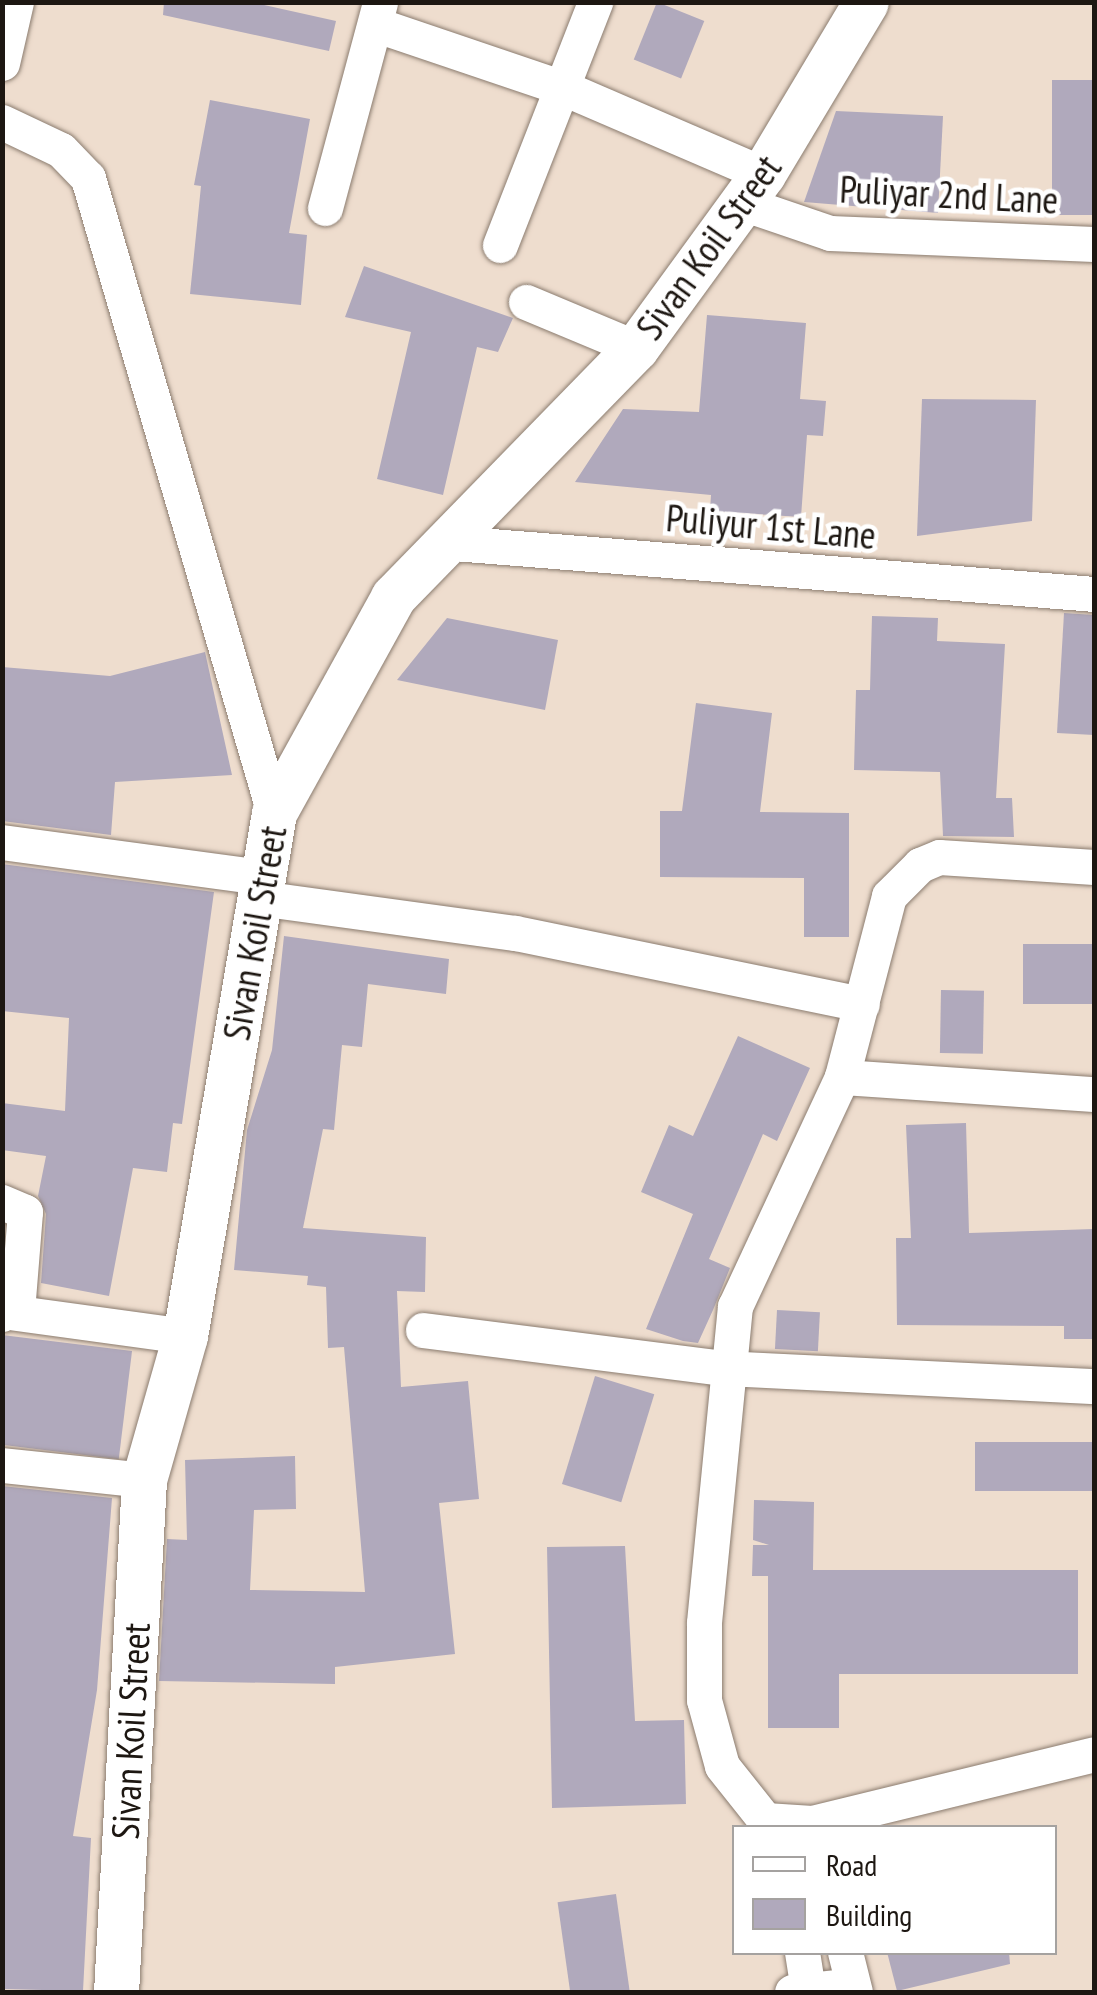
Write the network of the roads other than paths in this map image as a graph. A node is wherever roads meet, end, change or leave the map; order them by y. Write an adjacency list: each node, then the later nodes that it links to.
1 (16, 2): 5 (street)
2 (595, 2): 6 (street)
3 (866, 2): 8 (street, Sivan Koil Street)
4 (379, 14): 6 (street, Puliyar 2nd Lane); 9 (street)
5 (2, 64)
6 (566, 89): 8 (street, Puliyar 2nd Lane); 11 (street)
7 (2, 122): 16 (street)
8 (753, 189): 10 (street, Puliyar 2nd Lane); 13 (street, Sivan Koil Street)
9 (325, 208)
10 (1094, 244)
11 (500, 245)
12 (526, 302): 13 (street)
13 (636, 348): 14 (street, Sivan Koil Street)
14 (441, 542): 15 (street, Puliyur 1st Lane); 16 (street, Sivan Koil Street)
15 (1094, 594)
16 (274, 814): 19 (street, Sivan Koil Street)
17 (2, 842): 19 (street)
18 (1094, 868): 20 (street)
19 (260, 888): 20 (street); 26 (street, Sivan Koil Street)
20 (862, 1004): 21 (street)
21 (842, 1077): 22 (street); 27 (street)
22 (1094, 1094)
23 (2, 1202): 24 (street)
24 (6, 1313): 26 (street)
25 (423, 1330): 27 (street)
26 (184, 1336): 30 (street, Sivan Koil Street)
27 (723, 1368): 28 (street); 32 (street)
28 (1094, 1386)
29 (2, 1464): 30 (street)
30 (144, 1480): 39 (street, Sivan Koil Street)
31 (1094, 1754): 35 (street)
32 (737, 1781): 33 (street); 34 (street)
33 (759, 1825)
34 (804, 1825)
35 (816, 1825)
36 (802, 1955): 38 (street)
37 (851, 1977): 38 (street)
38 (800, 1991)
39 (116, 1992)

